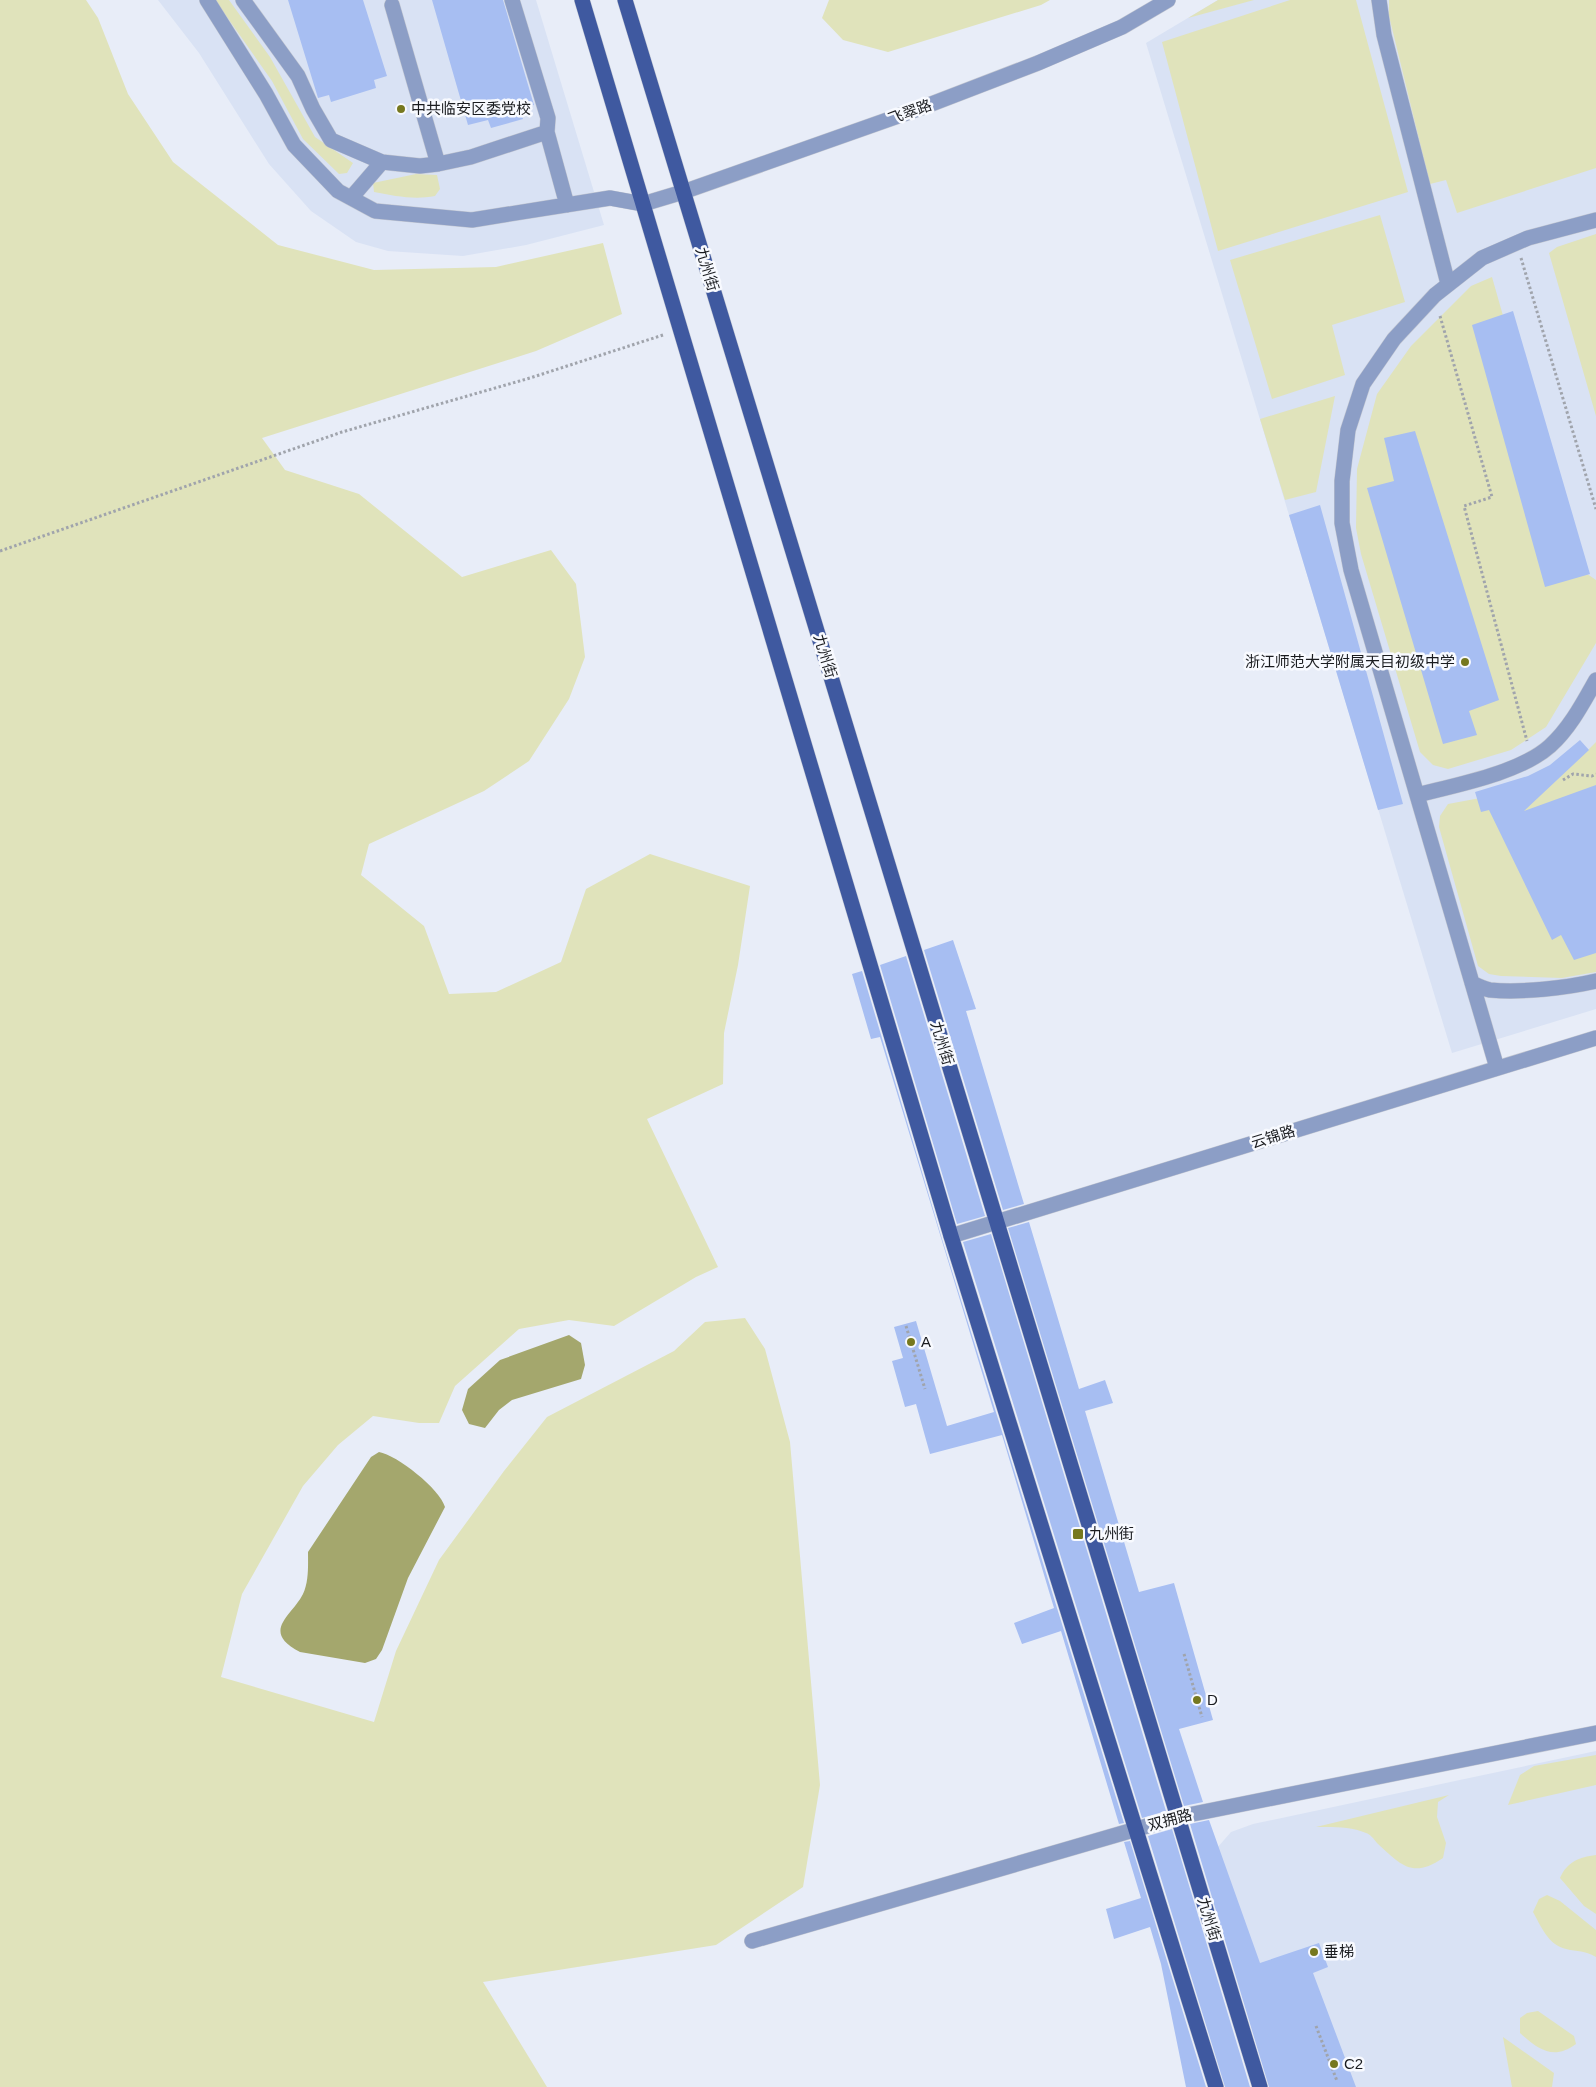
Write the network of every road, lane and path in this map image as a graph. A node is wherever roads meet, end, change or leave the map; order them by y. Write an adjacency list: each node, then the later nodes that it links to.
1 (207, 0): 13 (street)
2 (242, 0): 10 (street)
3 (512, 0): 9 (street)
4 (582, 0): 14 (main road)
5 (625, 0): 12 (main road, 九州街)
6 (1168, 0): 12 (street, 飞翠路)
7 (1379, 0): 18 (street)
8 (392, 5): 11 (street)
9 (547, 132): 11 (street); 15 (street)
10 (382, 162): 11 (street); 13 (street)
11 (438, 164)
12 (683, 192): 14 (street, 飞翠路); 34 (main road, 九州街)
13 (351, 198): 15 (street)
14 (643, 204): 15 (street); 20 (main road)
15 (567, 205)
16 (1596, 220): 17 (street)
17 (1516, 243): 18 (street); 21 (path)
18 (1448, 284): 19 (street)
19 (1434, 295): 24 (path); 27 (street)
20 (680, 329): 22 (path); 35 (main road)
21 (1596, 509)
22 (0, 552)
23 (1596, 680): 24 (street)
24 (1531, 758): 27 (street)
25 (1596, 774): 26 (path)
26 (1564, 780)
27 (1417, 795): 29 (street)
28 (1596, 981): 30 (street)
29 (1472, 983): 30 (street); 31 (street)
30 (1510, 990): 31 (street)
31 (1481, 1014): 33 (street)
32 (1596, 1038): 33 (street, 云锦路)
33 (1497, 1068): 34 (street, 云锦路)
34 (997, 1222): 35 (street, 云锦路); 41 (main road, 九州街)
35 (951, 1236): 42 (main road)
36 (906, 1326): 37 (path)
37 (925, 1389)
38 (1184, 1654): 39 (path)
39 (1202, 1717)
40 (1596, 1733): 41 (street, 双拥路)
41 (1178, 1817): 42 (street, 双拥路); 47 (main road, 九州街)
42 (1136, 1830): 43 (street, 双拥路); 46 (main road)
43 (752, 1941)
44 (1316, 2026): 45 (path)
45 (1337, 2081)
46 (1216, 2087)
47 (1260, 2087)

